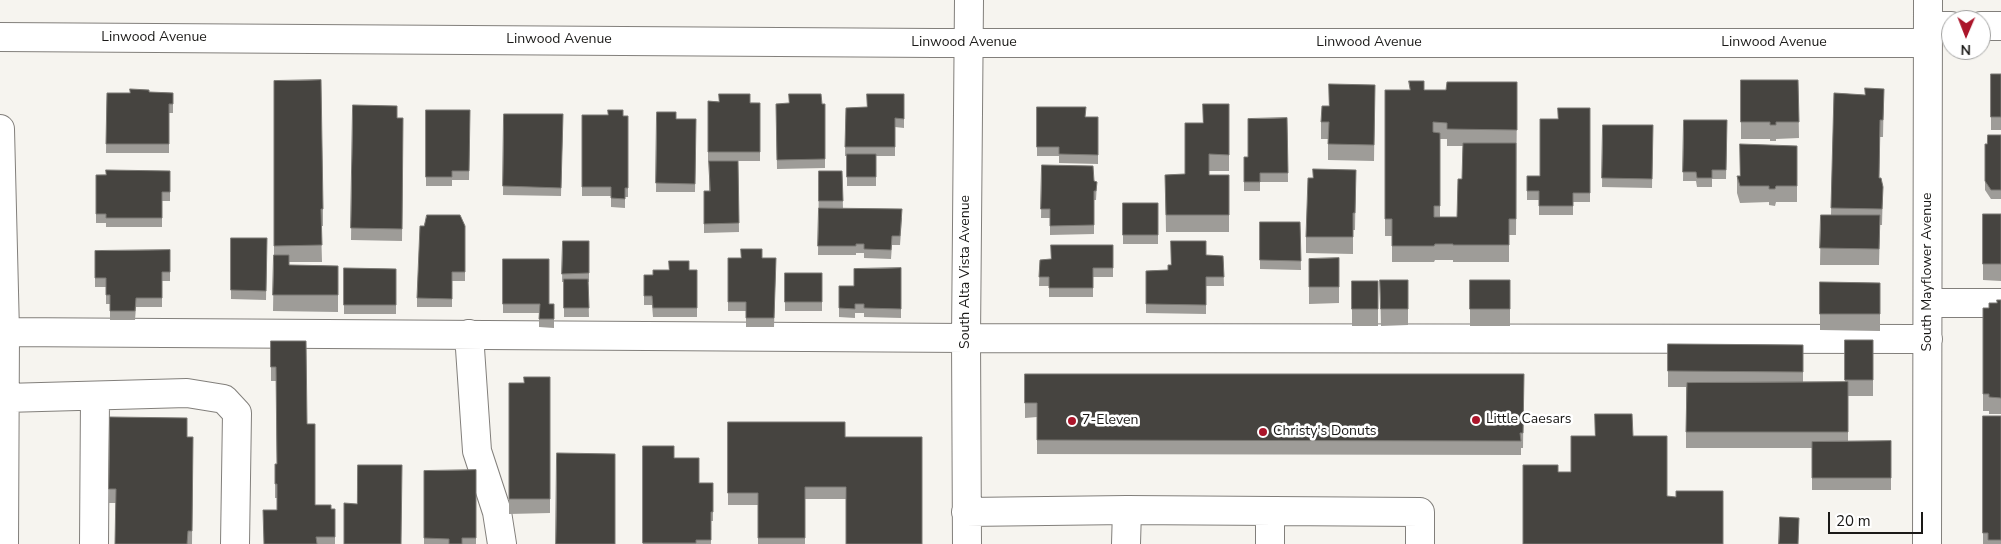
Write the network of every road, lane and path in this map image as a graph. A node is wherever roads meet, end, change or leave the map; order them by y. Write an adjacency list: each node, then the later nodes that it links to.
1 (969, 0): 4 (street, South Alta Vista Avenue)
2 (1934, 24): 4 (street, Linwood Avenue); 6 (street, South Mayflower Avenue)
3 (0, 37): 4 (street, Linwood Avenue)
4 (968, 43): 10 (street, South Alta Vista Avenue)
5 (0, 129): 8 (street)
6 (1929, 303): 7 (street); 11 (street, South Mayflower Avenue)
7 (2001, 303)
8 (5, 332): 9 (street); 12 (street)
9 (468, 334): 10 (street); 20 (street)
10 (966, 338): 11 (street); 16 (street, South Alta Vista Avenue)
11 (1928, 339): 25 (street, South Mayflower Avenue)
12 (3, 386): 13 (street); 17 (street)
13 (96, 396): 18 (street); 19 (street)
14 (1127, 510): 15 (street); 16 (street); 22 (street)
15 (1270, 511): 23 (street); 24 (street)
16 (966, 512): 21 (street, South Alta Vista Avenue)
17 (4, 544)
18 (94, 544)
19 (235, 544)
20 (502, 544)
21 (968, 544)
22 (1126, 544)
23 (1270, 544)
24 (1420, 544)
25 (1928, 544)

